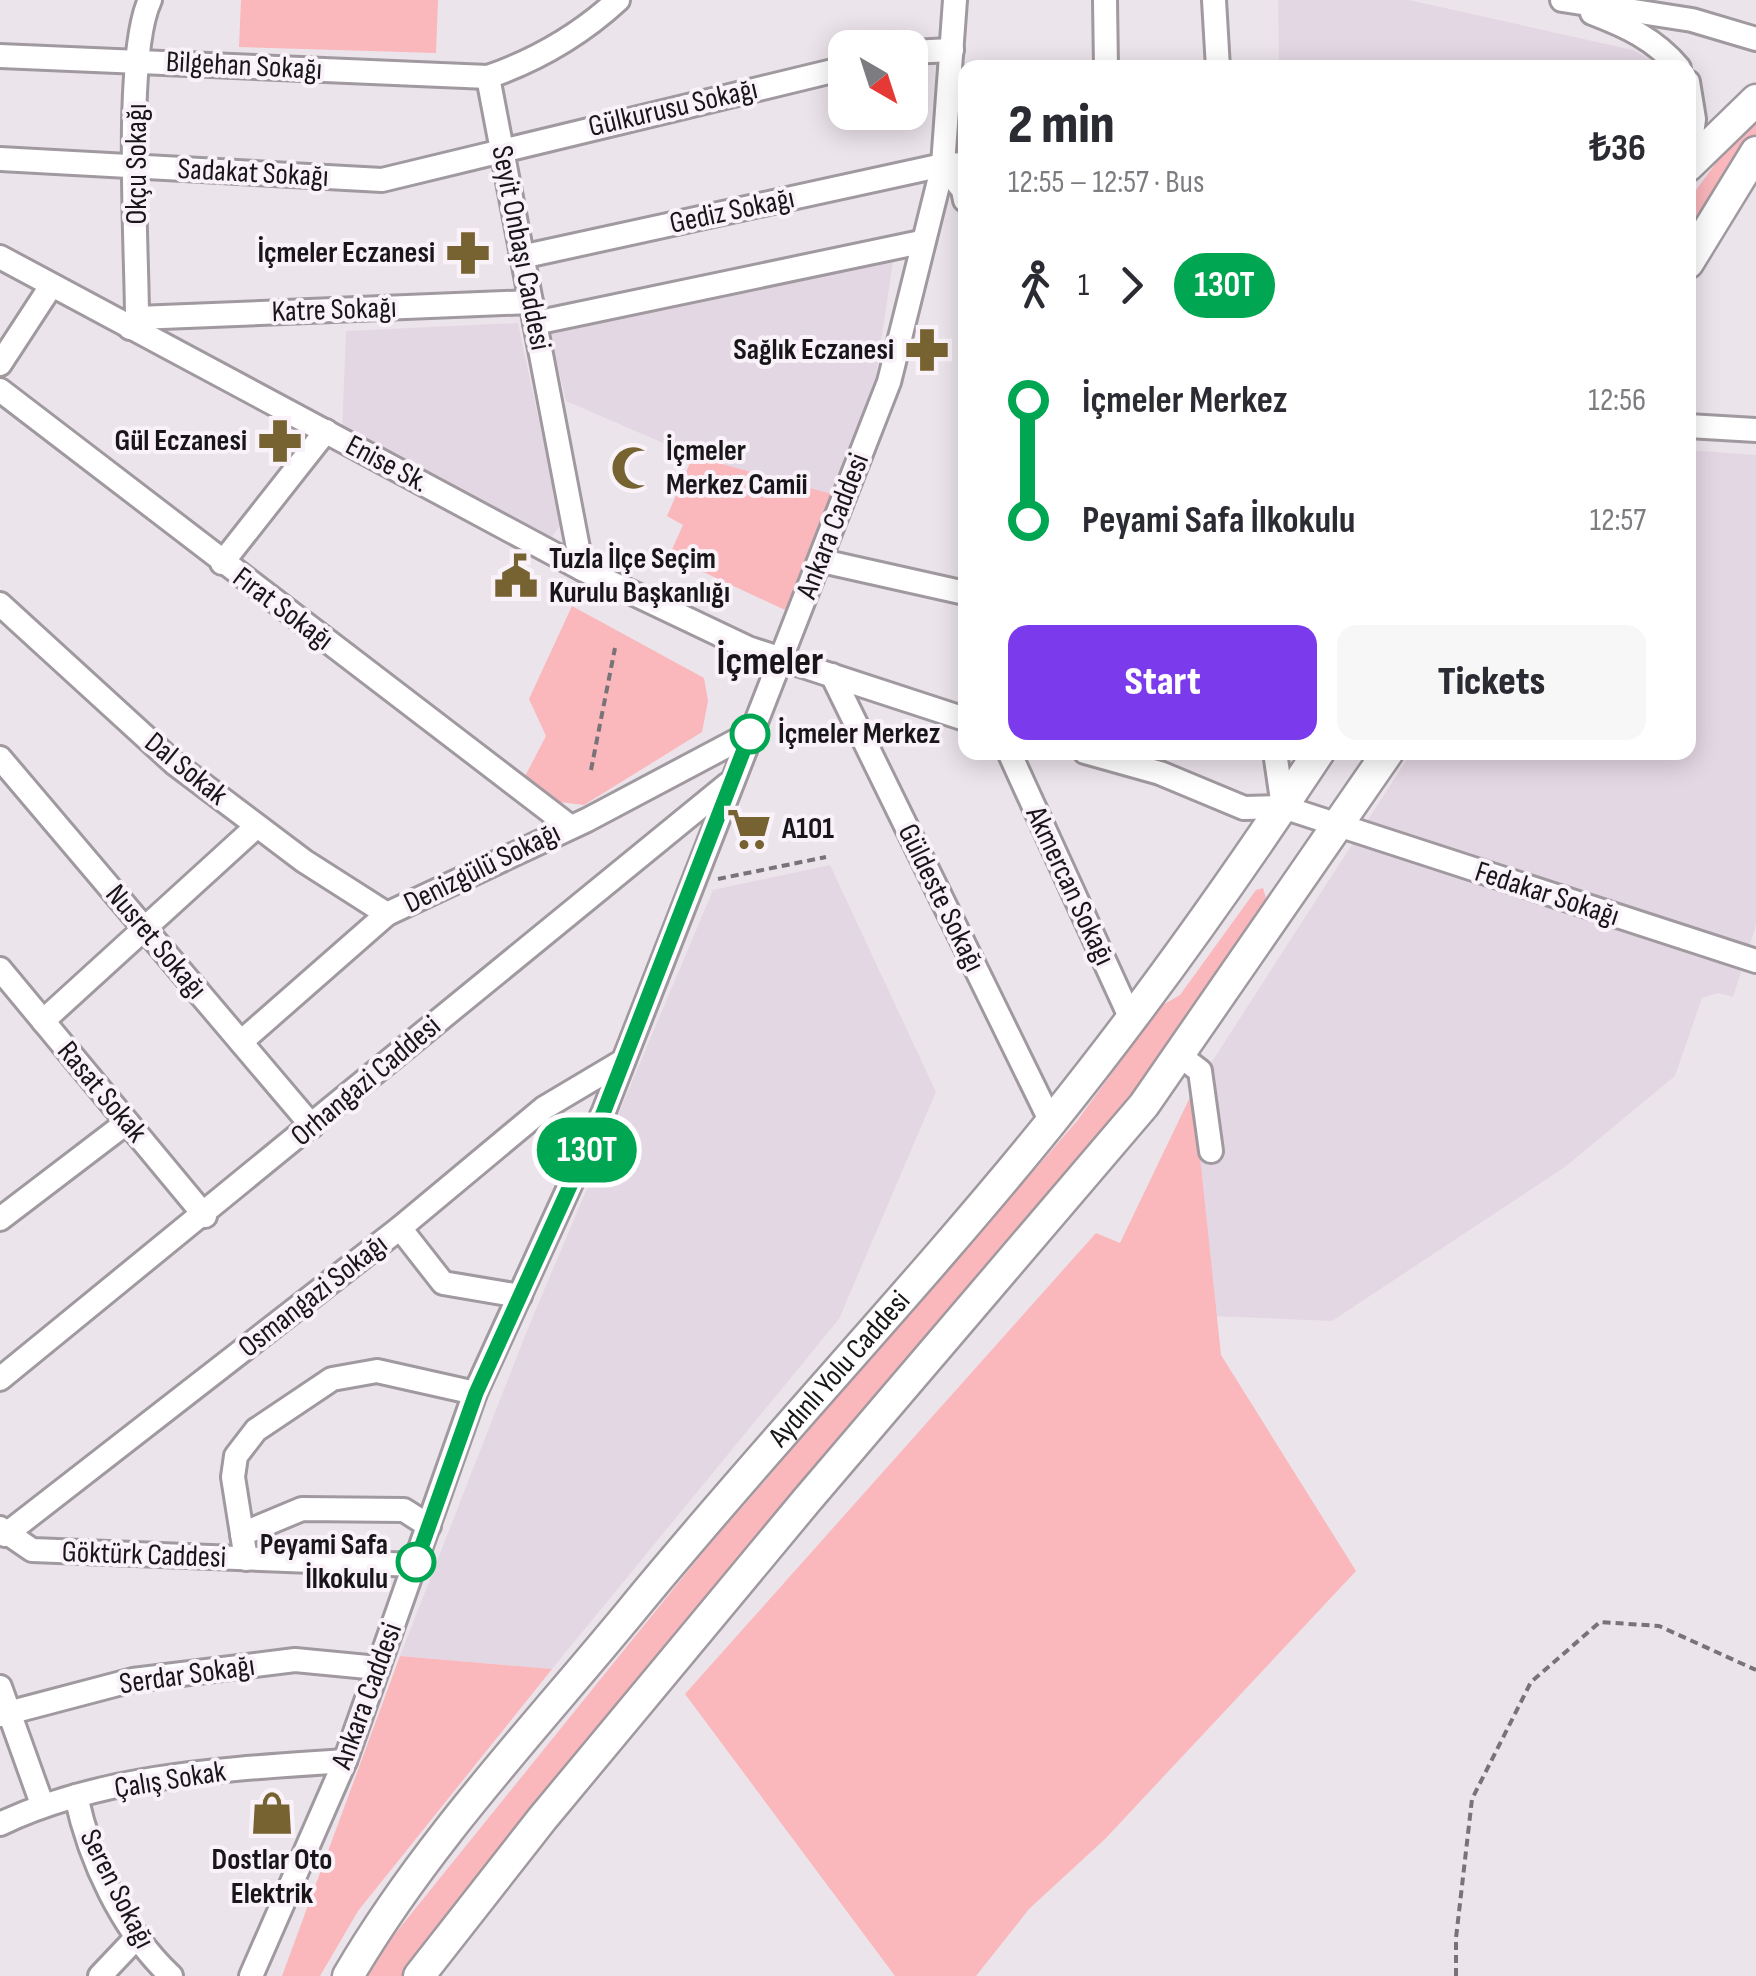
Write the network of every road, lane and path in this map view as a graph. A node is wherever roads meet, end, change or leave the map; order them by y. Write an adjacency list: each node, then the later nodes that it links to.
1 (150, 0): 15 (street, Okçu Sokağı)
2 (618, 0): 17 (street)
3 (955, 0): 9 (street, Ankara Caddesi)
4 (1105, 0): 12 (street)
5 (1214, 0): 13 (street)
6 (1562, 0): 7 (street); 14 (street)
7 (1691, 10): 8 (street)
8 (1756, 39)
9 (952, 50): 10 (street); 23 (street, Ankara Caddesi)
10 (928, 51)
11 (0, 56): 15 (street, Bilgehan Sokağı)
12 (1106, 60)
13 (1218, 60)
14 (1671, 60)
15 (138, 62): 17 (street, Bilgehan Sokağı); 24 (street, Okçu Sokağı)
16 (828, 72): 19 (street, Gülkurusu Sokağı)
17 (488, 77): 19 (street, Seyit Onbaşı Caddesi)
18 (1756, 100): 20 (main road)
19 (501, 148): 24 (street, Sadakat Sokağı); 28 (street, Seyit Onbaşı Caddesi)
20 (1696, 157)
21 (0, 158): 24 (street, Sadakat Sokağı)
22 (1755, 158): 26 (main road)
23 (954, 164): 25 (street, Ankara Caddesi); 28 (street, Gediz Sokağı)
24 (136, 166): 31 (street, Okçu Sokağı)
25 (920, 242): 30 (street, Katre Sokağı); 37 (street, Ankara Caddesi)
26 (1696, 250)
27 (0, 257): 29 (street, Enise Sk.)
28 (522, 257): 30 (street, Seyit Onbaşı Caddesi)
29 (51, 286): 31 (street, Enise Sk.); 32 (street)
30 (533, 312): 31 (street, Katre Sokağı); 39 (street, Seyit Onbaşı Caddesi)
31 (133, 323): 36 (street, Enise Sk.)
32 (0, 364)
33 (0, 390): 38 (street, Fırat Sokağı)
34 (1696, 426): 35 (street)
35 (1756, 430)
36 (326, 431): 38 (street); 39 (street, Enise Sk.)
37 (822, 561): 40 (street); 43 (street, Ankara Caddesi)
38 (222, 562): 56 (street, Fırat Sokağı)
39 (582, 569): 43 (street, Enise Sk.)
40 (958, 591)
41 (0, 604): 57 (street, Dal Sokak)
42 (615, 648): 53 (path)
43 (780, 658): 44 (street, Enise Sk.); 46 (street, Ankara Caddesi)
44 (832, 675): 45 (street, Enise Sk.); 71 (street, Güldeste Sokağı)
45 (958, 716)
46 (750, 734): 54 (street, Ankara Caddesi); 56 (street, Denizgülü Sokağı)
47 (0, 758): 62 (street, Nusret Sokağı)
48 (1013, 760): 65 (street, Akmercan Sokağı)
49 (1276, 760): 55 (street)
50 (1314, 760): 55 (main road, Aydınlı Yolu Caddesi)
51 (1383, 760): 58 (main road, Aydınlı Yolu Caddesi)
52 (1159, 763): 55 (street, Fedakar Sokağı)
53 (591, 770)
54 (731, 781): 60 (street, Ankara Caddesi); 72 (street, Orhangazi Caddesi)
55 (1283, 806): 58 (street, Fedakar Sokağı); 65 (main road, Aydınlı Yolu Caddesi)
56 (568, 825): 61 (street, Denizgülü Sokağı)
57 (257, 826): 61 (street, Dal Sokak); 62 (street)
58 (1338, 827): 63 (street, Fedakar Sokağı); 68 (main road, Aydınlı Yolu Caddesi)
59 (826, 857): 60 (path)
60 (691, 885): 69 (street, Ankara Caddesi)
61 (387, 914): 67 (street, Denizgülü Sokağı)
62 (146, 930): 66 (street); 67 (street, Nusret Sokağı)
63 (1756, 961)
64 (0, 968): 66 (street, Rasat Sokak)
65 (1131, 1019): 71 (main road, Aydınlı Yolu Caddesi)
66 (43, 1020): 70 (street, Rasat Sokak)
67 (240, 1042): 72 (street, Nusret Sokağı)
68 (1179, 1054): 73 (street); 98 (main road, Aydınlı Yolu Caddesi)
69 (623, 1061): 76 (street, Osmangazi Sokağı); 77 (street, Ankara Caddesi)
70 (126, 1122): 74 (street, Rasat Sokak); 75 (street)
71 (1051, 1122): 97 (main road, Aydınlı Yolu Caddesi)
72 (312, 1126): 74 (street, Orhangazi Caddesi)
73 (1211, 1150)
74 (205, 1216): 78 (street, Orhangazi Caddesi)
75 (0, 1219)
76 (400, 1228): 77 (street); 82 (street, Osmangazi Sokağı)
77 (520, 1296): 79 (street, Ankara Caddesi)
78 (0, 1379)
79 (476, 1393): 80 (street, Ankara Caddesi); 81 (street)
80 (429, 1526): 81 (street); 84 (street, Ankara Caddesi)
81 (242, 1534): 83 (street)
82 (5, 1539): 83 (street, Göktürk Caddesi)
83 (246, 1559): 84 (street, Göktürk Caddesi)
84 (415, 1565): 85 (street, Ankara Caddesi)
85 (378, 1668): 88 (street, Serdar Sokağı); 89 (street, Ankara Caddesi)
86 (1756, 1670): 99 (path)
87 (0, 1687): 88 (street)
88 (4, 1713): 91 (street)
89 (345, 1761): 90 (street, Çalış Sokak); 96 (street, Ankara Caddesi)
90 (76, 1796): 91 (street, Çalış Sokak); 93 (street, Seren Sokağı)
91 (42, 1804): 92 (street, Çalış Sokak)
92 (0, 1824)
93 (136, 1938): 94 (street); 95 (street, Seren Sokağı)
94 (100, 1976)
95 (172, 1976)
96 (251, 1976)
97 (348, 1976)
98 (419, 1976)
99 (1456, 1976)

